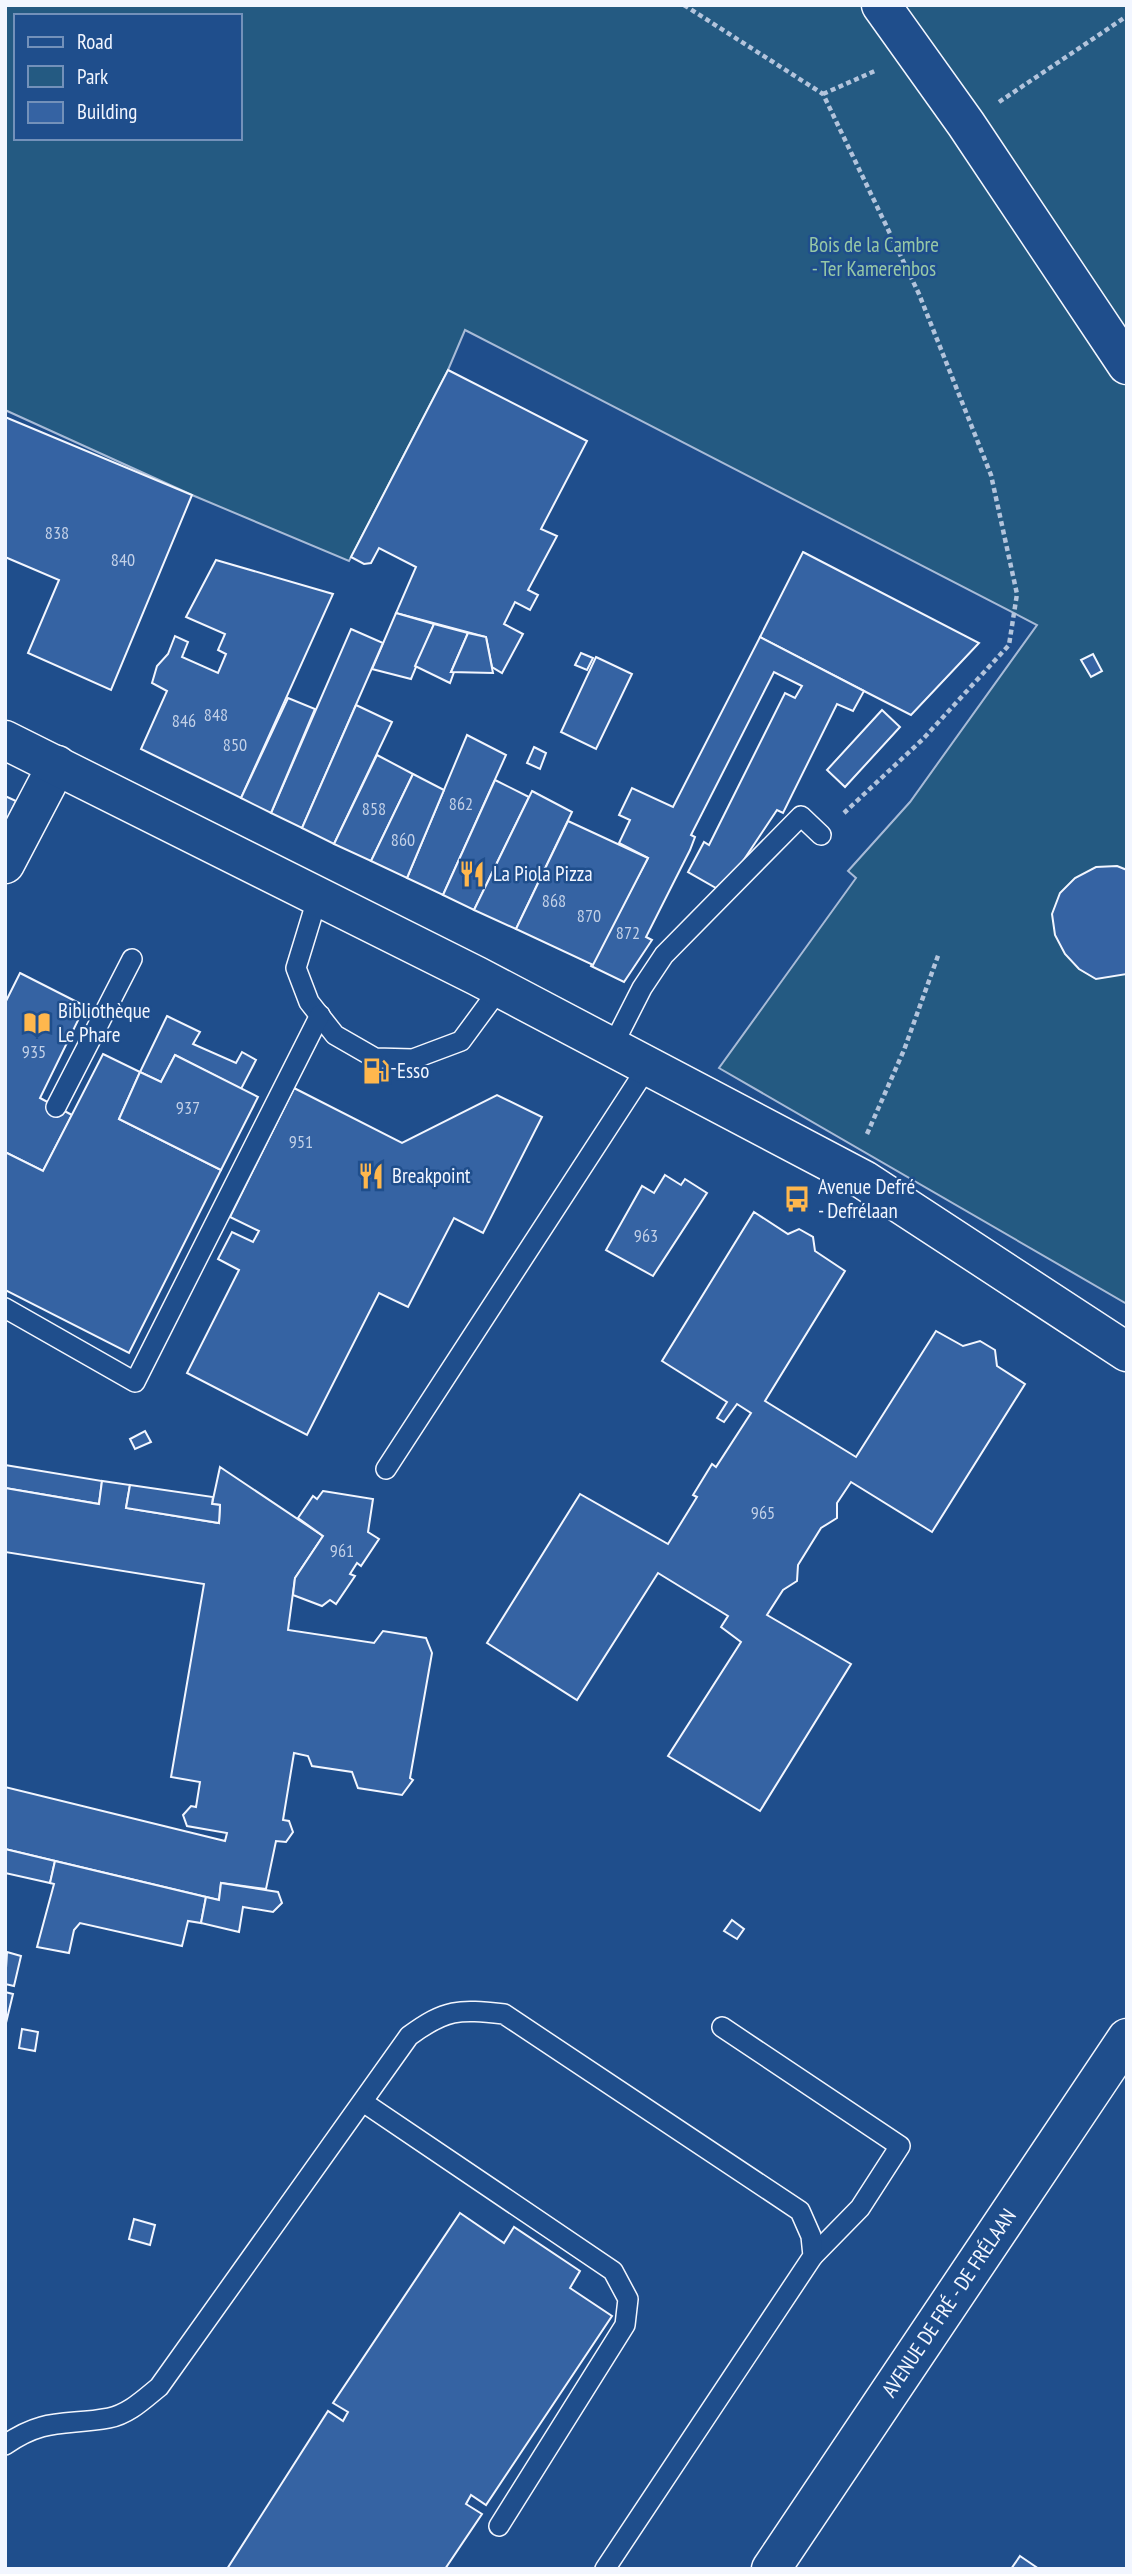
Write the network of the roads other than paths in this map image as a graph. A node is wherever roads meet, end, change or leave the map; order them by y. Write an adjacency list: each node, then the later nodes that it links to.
1 (881, 5): 2 (main road)
2 (1127, 365)
3 (5, 740): 4 (main road)
4 (57, 765): 6 (main road); 7 (main road)
5 (821, 835): 11 (lane)
6 (5, 864)
7 (318, 895): 9 (main road); 10 (lane)
8 (132, 959): 13 (lane)
9 (500, 988): 10 (lane); 11 (main road)
10 (320, 1015): 14 (lane)
11 (612, 1047): 12 (main road)
12 (648, 1066): 15 (main road); 16 (lane)
13 (56, 1107)
14 (5, 1308)
15 (1127, 1352)
16 (386, 1469)
17 (722, 2027): 20 (lane)
18 (1127, 2038): 24 (main road, AVENUE DE FRÉ - DE FRÉLAAN)
19 (363, 2102): 20 (lane); 21 (lane); 22 (lane)
20 (813, 2256): 23 (lane)
21 (5, 2445)
22 (499, 2526)
23 (605, 2569)
24 (771, 2569)

